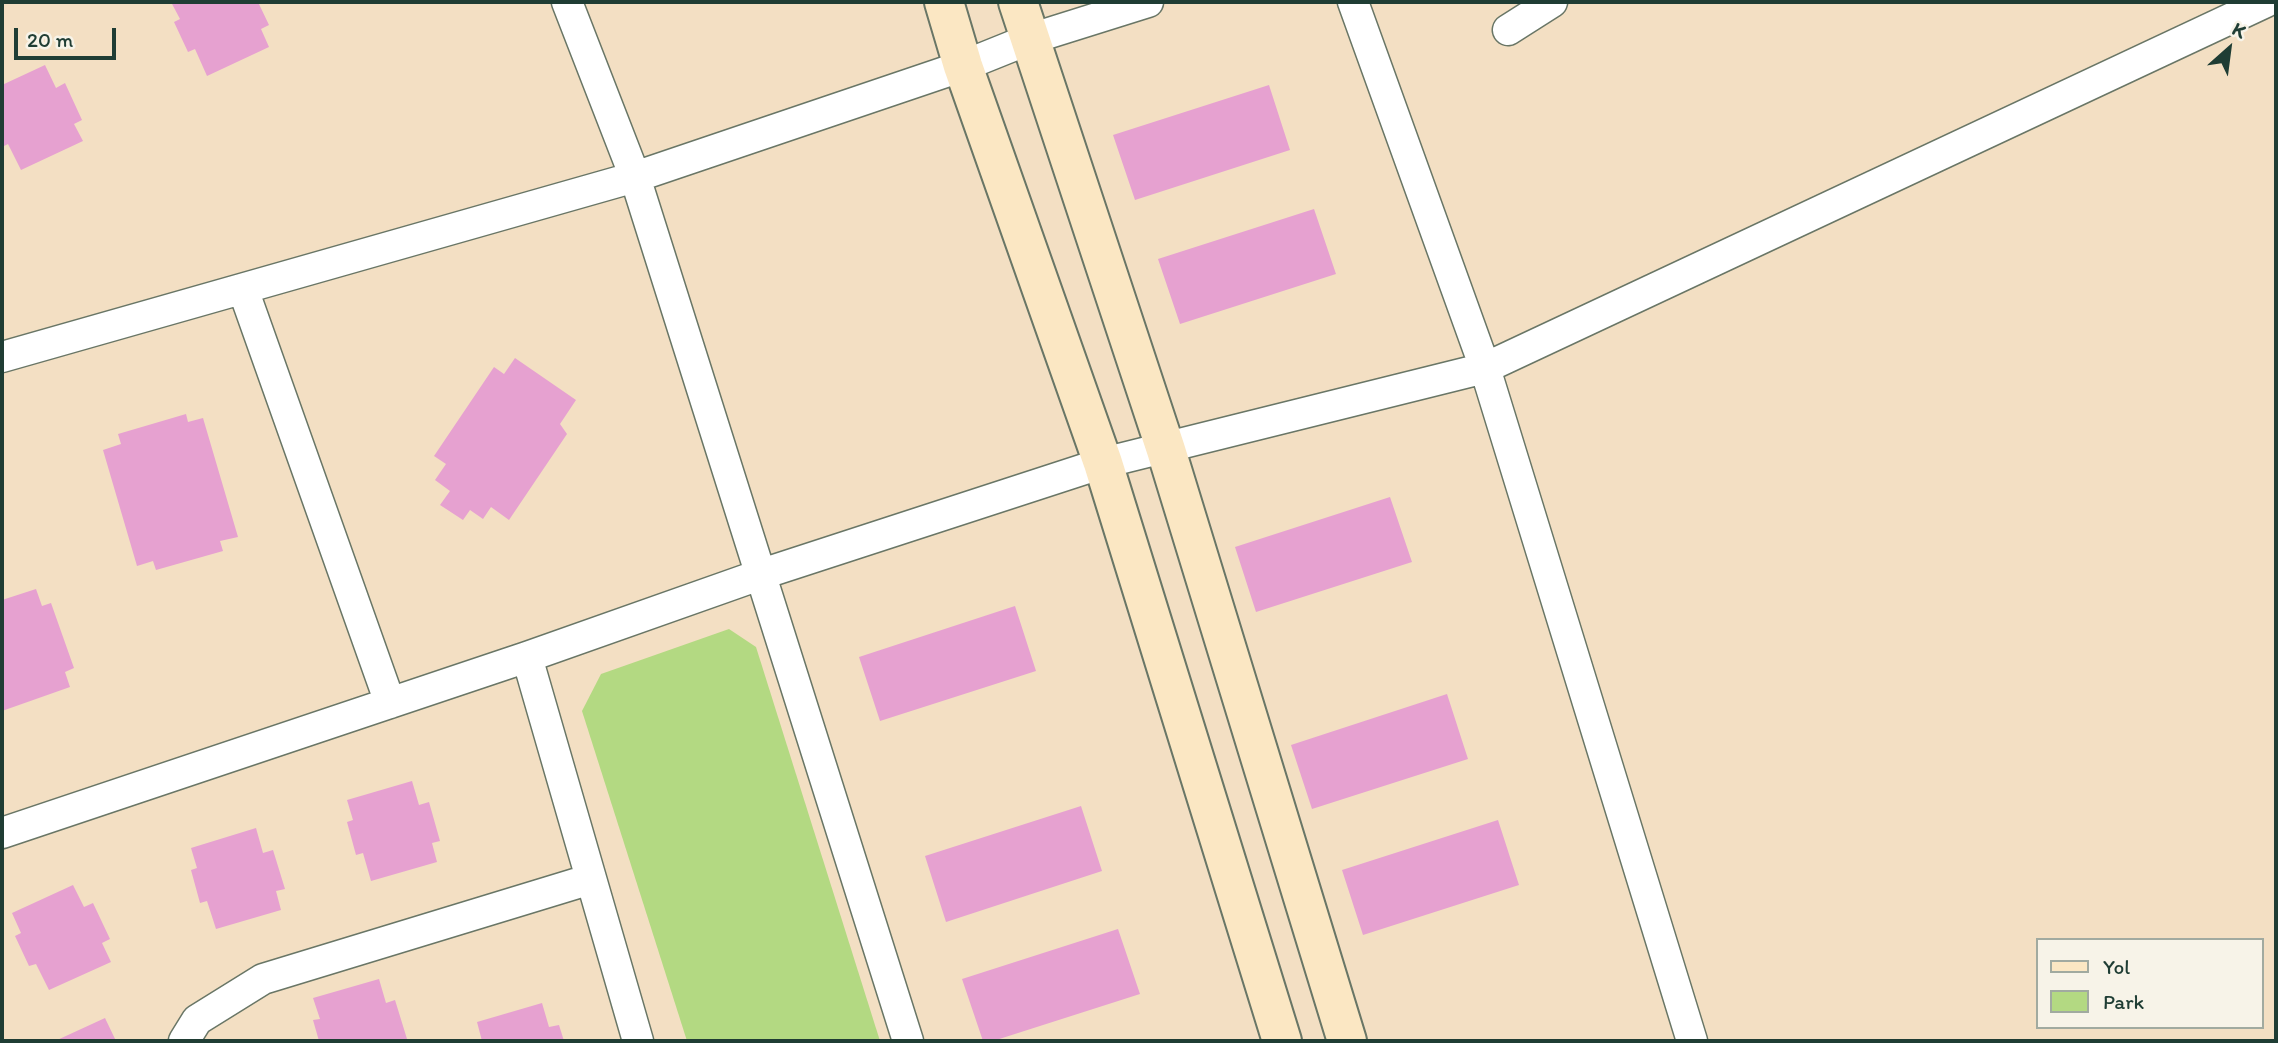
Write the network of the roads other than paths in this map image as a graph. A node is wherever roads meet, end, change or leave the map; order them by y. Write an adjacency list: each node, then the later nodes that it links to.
1 (567, 2): 11 (street)
2 (944, 2): 10 (street)
3 (1018, 2): 9 (street)
4 (1148, 2): 9 (street)
5 (1353, 2): 14 (street)
6 (1552, 2): 8 (street)
7 (2266, 2): 14 (street)
8 (1508, 30)
9 (1030, 39): 10 (street); 15 (street)
10 (963, 66): 11 (street); 16 (street)
11 (635, 177): 12 (street); 17 (street)
12 (243, 289): 13 (street); 19 (street)
13 (2, 357)
14 (1485, 368): 15 (street); 27 (street)
15 (1166, 450): 16 (street); 26 (street)
16 (1103, 463): 17 (street); 25 (street)
17 (762, 575): 18 (street); 24 (street)
18 (527, 657): 19 (street); 21 (street)
19 (390, 703): 20 (street)
20 (2, 833)
21 (591, 879): 22 (street); 23 (street)
22 (184, 1041)
23 (638, 1041)
24 (908, 1041)
25 (1282, 1041)
26 (1347, 1041)
27 (1692, 1041)

